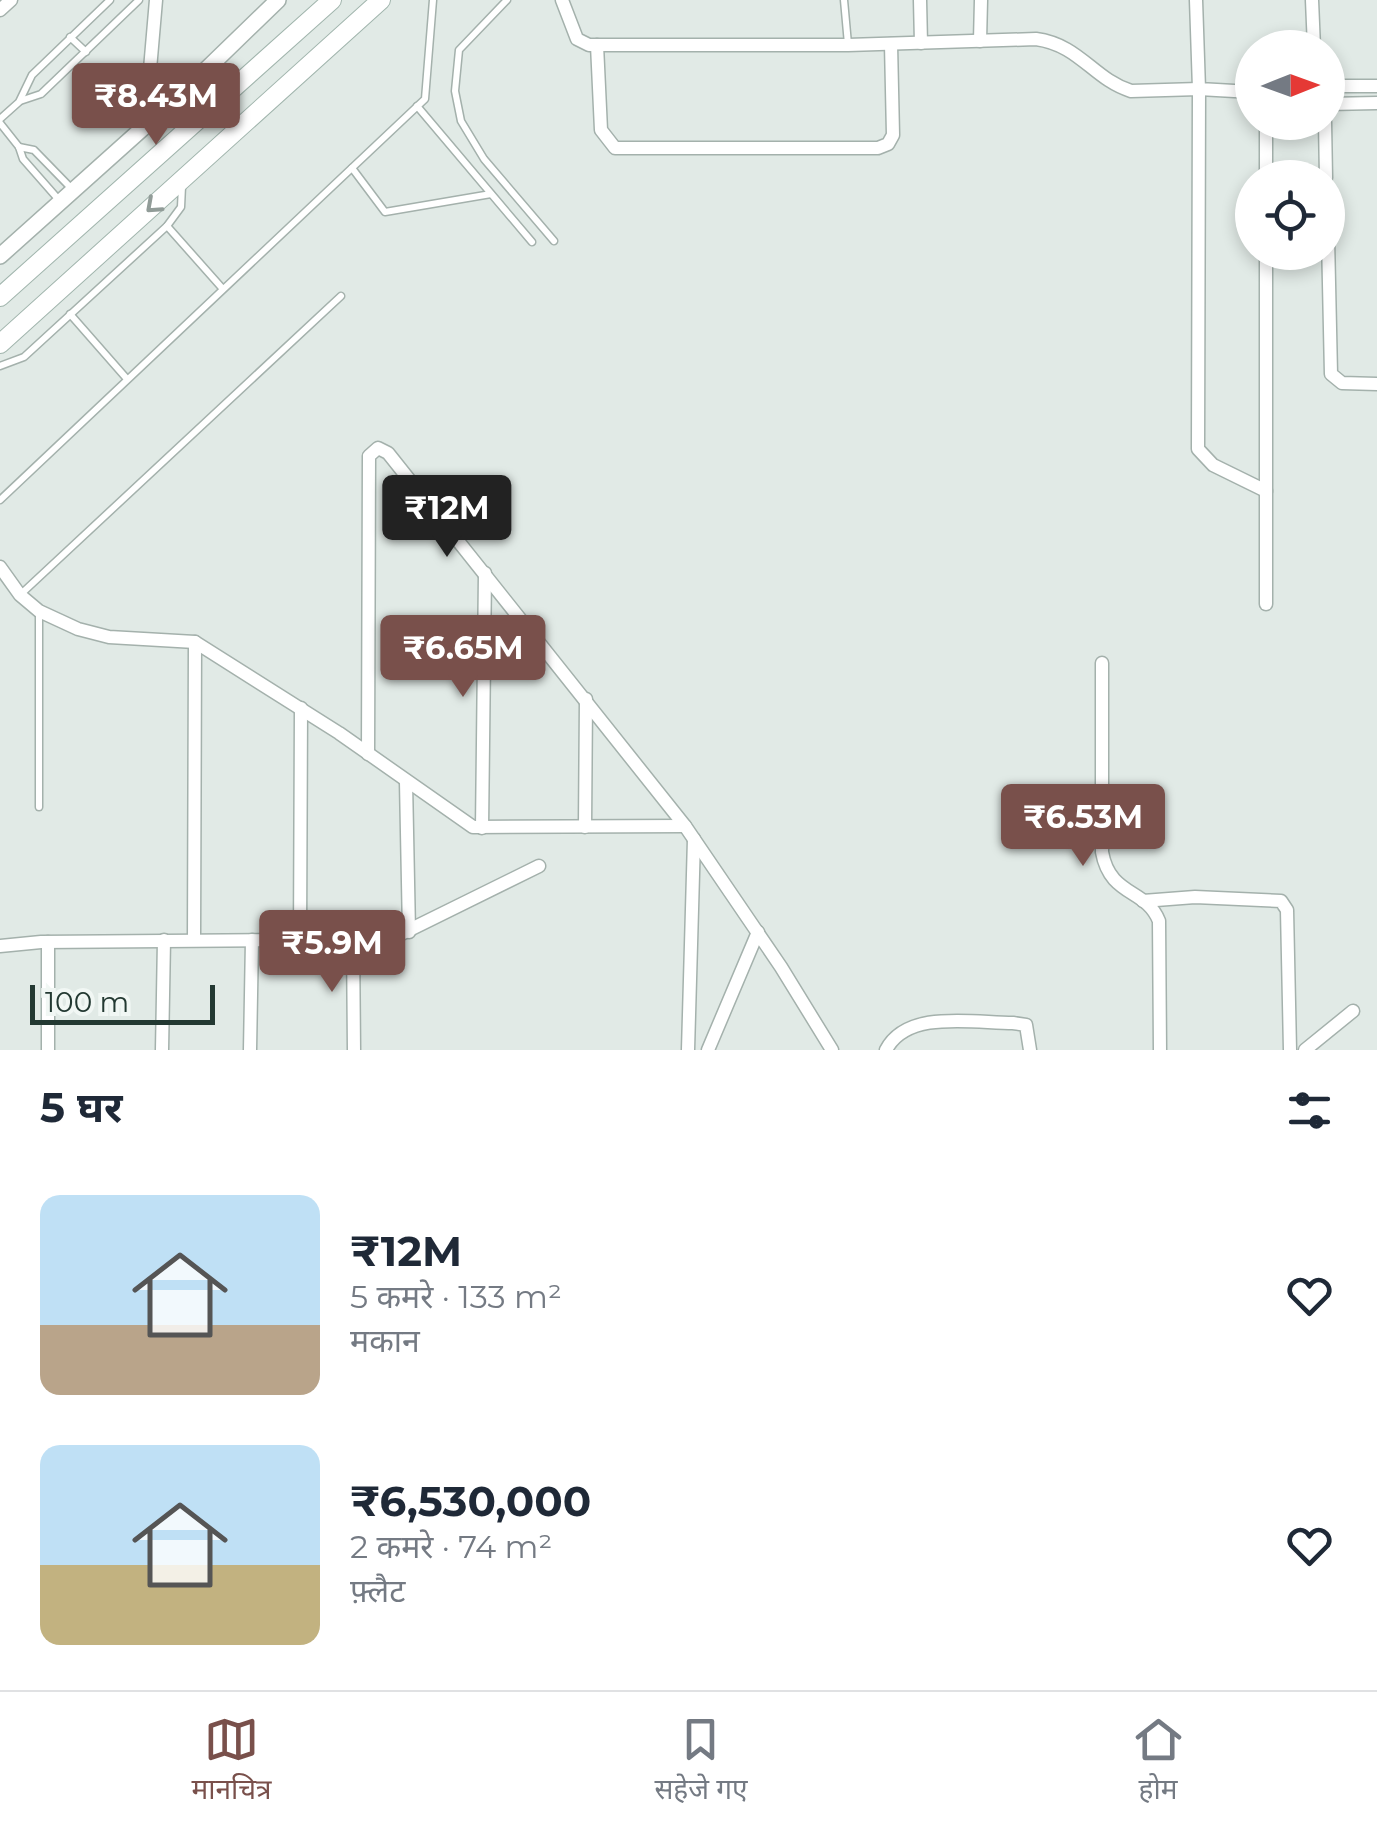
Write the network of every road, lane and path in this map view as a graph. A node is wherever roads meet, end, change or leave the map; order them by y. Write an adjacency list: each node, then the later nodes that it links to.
1 (11, 0): 16 (street)
2 (110, 0): 19 (lane)
3 (278, 0): 36 (street)
4 (332, 0): 18 (main road)
5 (381, 0): 26 (main road)
6 (432, 0): 34 (lane)
7 (507, 0): 44 (lane)
8 (562, 0): 23 (street)
9 (844, 0): 24 (lane)
10 (920, 0): 21 (street)
11 (981, 0): 20 (street)
12 (1196, 0): 29 (street)
13 (1312, 0): 17 (street)
14 (137, 2): 15 (lane); 25 (lane)
15 (156, 6): 36 (street)
16 (0, 10)
17 (1313, 30)
18 (292, 35): 26 (main road); 42 (main road)
19 (70, 37): 25 (lane); 31 (lane)
20 (980, 41): 21 (street); 29 (street)
21 (921, 43): 22 (street)
22 (891, 44): 23 (street); 24 (street)
23 (597, 45): 24 (street)
24 (848, 45)
25 (86, 52): 31 (lane)
26 (316, 58): 39 (main road)
27 (1345, 86): 28 (street)
28 (1377, 86)
29 (1199, 89): 30 (street); 57 (street)
30 (1235, 91)
31 (18, 102): 35 (lane)
32 (1377, 103): 33 (street)
33 (1345, 104)
34 (417, 106): 38 (lane); 40 (lane)
35 (0, 121): 37 (lane)
36 (145, 127): 41 (street)
37 (19, 147): 41 (lane); 41 (lane)
38 (352, 167): 40 (lane); 49 (lane)
39 (182, 180): 43 (lane); 53 (main road, one-way to 53)
40 (492, 194): 45 (lane)
41 (66, 195): 42 (street); 46 (street)
42 (88, 218): 51 (main road)
43 (168, 226): 49 (lane); 52 (lane)
44 (554, 240)
45 (532, 242)
46 (0, 256)
47 (1266, 270): 57 (street)
48 (1329, 270): 56 (street)
49 (222, 288): 55 (lane)
50 (341, 296): 61 (lane)
51 (0, 297)
52 (70, 314): 54 (lane); 55 (lane)
53 (0, 344)
54 (0, 366)
55 (128, 378): 58 (lane)
56 (1377, 384)
57 (1266, 491): 62 (street)
58 (0, 500)
59 (0, 567): 61 (street)
60 (485, 573): 66 (street); 68 (street); 72 (street)
61 (20, 595): 63 (street)
62 (1266, 604)
63 (39, 611): 64 (street); 70 (lane)
64 (195, 642): 67 (street); 80 (street)
65 (1102, 663): 76 (street)
66 (586, 700): 71 (street); 73 (street)
67 (300, 708): 68 (street); 82 (street)
68 (368, 754): 69 (street)
69 (406, 782): 72 (street); 77 (street)
70 (39, 807)
71 (684, 826): 73 (street); 74 (street)
72 (482, 828): 73 (street)
73 (585, 828)
74 (694, 839): 78 (street); 91 (street)
75 (538, 866): 77 (street)
76 (1143, 901): 96 (street); 97 (street)
77 (409, 932): 83 (street)
78 (758, 932): 92 (street); 93 (street)
79 (164, 940): 80 (street); 84 (street); 88 (street)
80 (194, 940): 81 (street)
81 (252, 940): 82 (street); 89 (street)
82 (300, 940): 83 (street)
83 (352, 940): 90 (street)
84 (48, 942): 85 (street); 87 (street)
85 (0, 946)
86 (1354, 1010): 98 (street)
87 (48, 1050)
88 (162, 1050)
89 (250, 1050)
90 (354, 1050)
91 (688, 1050)
92 (708, 1050)
93 (832, 1050)
94 (886, 1050): 95 (street)
95 (1030, 1050)
96 (1160, 1050)
97 (1290, 1050)
98 (1305, 1050)

